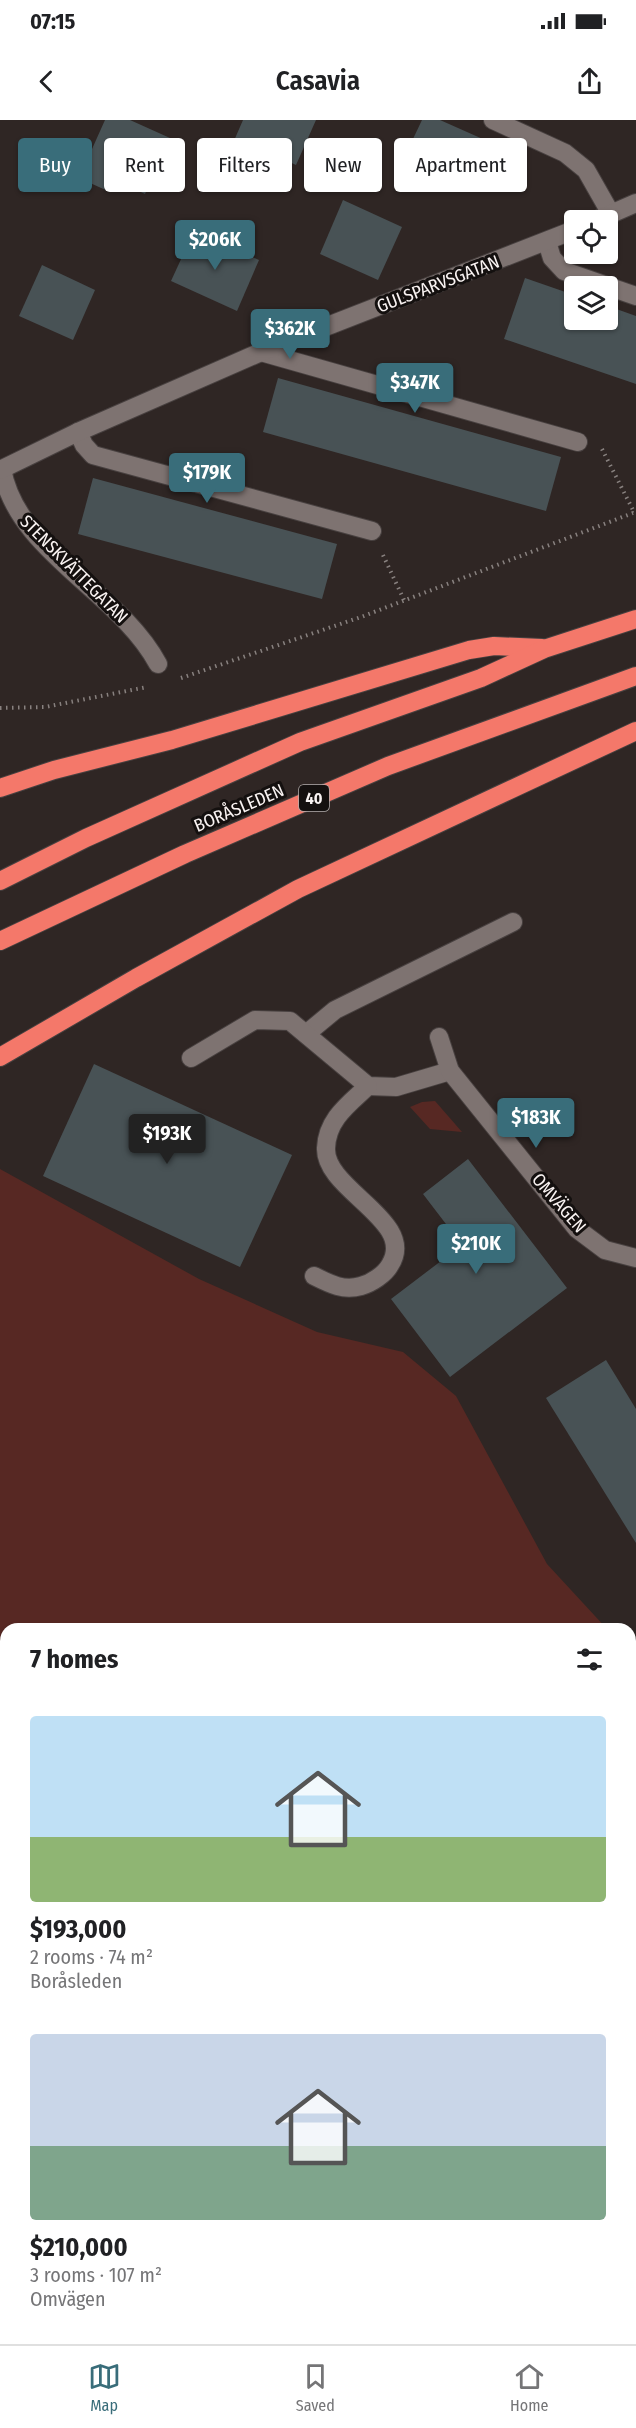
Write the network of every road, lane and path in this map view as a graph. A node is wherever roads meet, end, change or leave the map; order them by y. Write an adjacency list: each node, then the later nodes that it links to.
1 (493, 120): 3 (street)
2 (636, 203): 4 (street)
3 (601, 210)
4 (618, 211)
5 (564, 234): 6 (street, GULSPARVSGATAN)
6 (547, 242): 7 (street); 8 (street, GULSPARVSGATAN)
7 (636, 296)
8 (261, 352): 9 (street, GULSPARVSGATAN); 10 (street)
9 (78, 432): 11 (street, GULSPARVSGATAN); 13 (street)
10 (578, 442): 12 (path)
11 (1, 470): 17 (street, STENSKVÄTTEGATAN)
12 (635, 513): 14 (path)
13 (372, 531): 14 (path)
14 (404, 600): 19 (path)
15 (636, 619): 16 (highway, BORÅSLEDEN)
16 (544, 649): 23 (highway); 24 (highway, BORÅSLEDEN)
17 (158, 664)
18 (636, 676): 26 (highway, BORÅSLEDEN / 40)
19 (176, 680)
20 (156, 685): 21 (path)
21 (0, 708)
22 (636, 731): 29 (highway)
23 (0, 788)
24 (0, 881)
25 (513, 922): 27 (street)
26 (0, 941)
27 (306, 1034): 30 (street); 32 (street)
28 (439, 1037): 31 (street, OMVÄGEN)
29 (0, 1057)
30 (191, 1058)
31 (450, 1071): 32 (street); 33 (street, OMVÄGEN)
32 (368, 1086): 34 (street)
33 (636, 1258)
34 (314, 1275)

